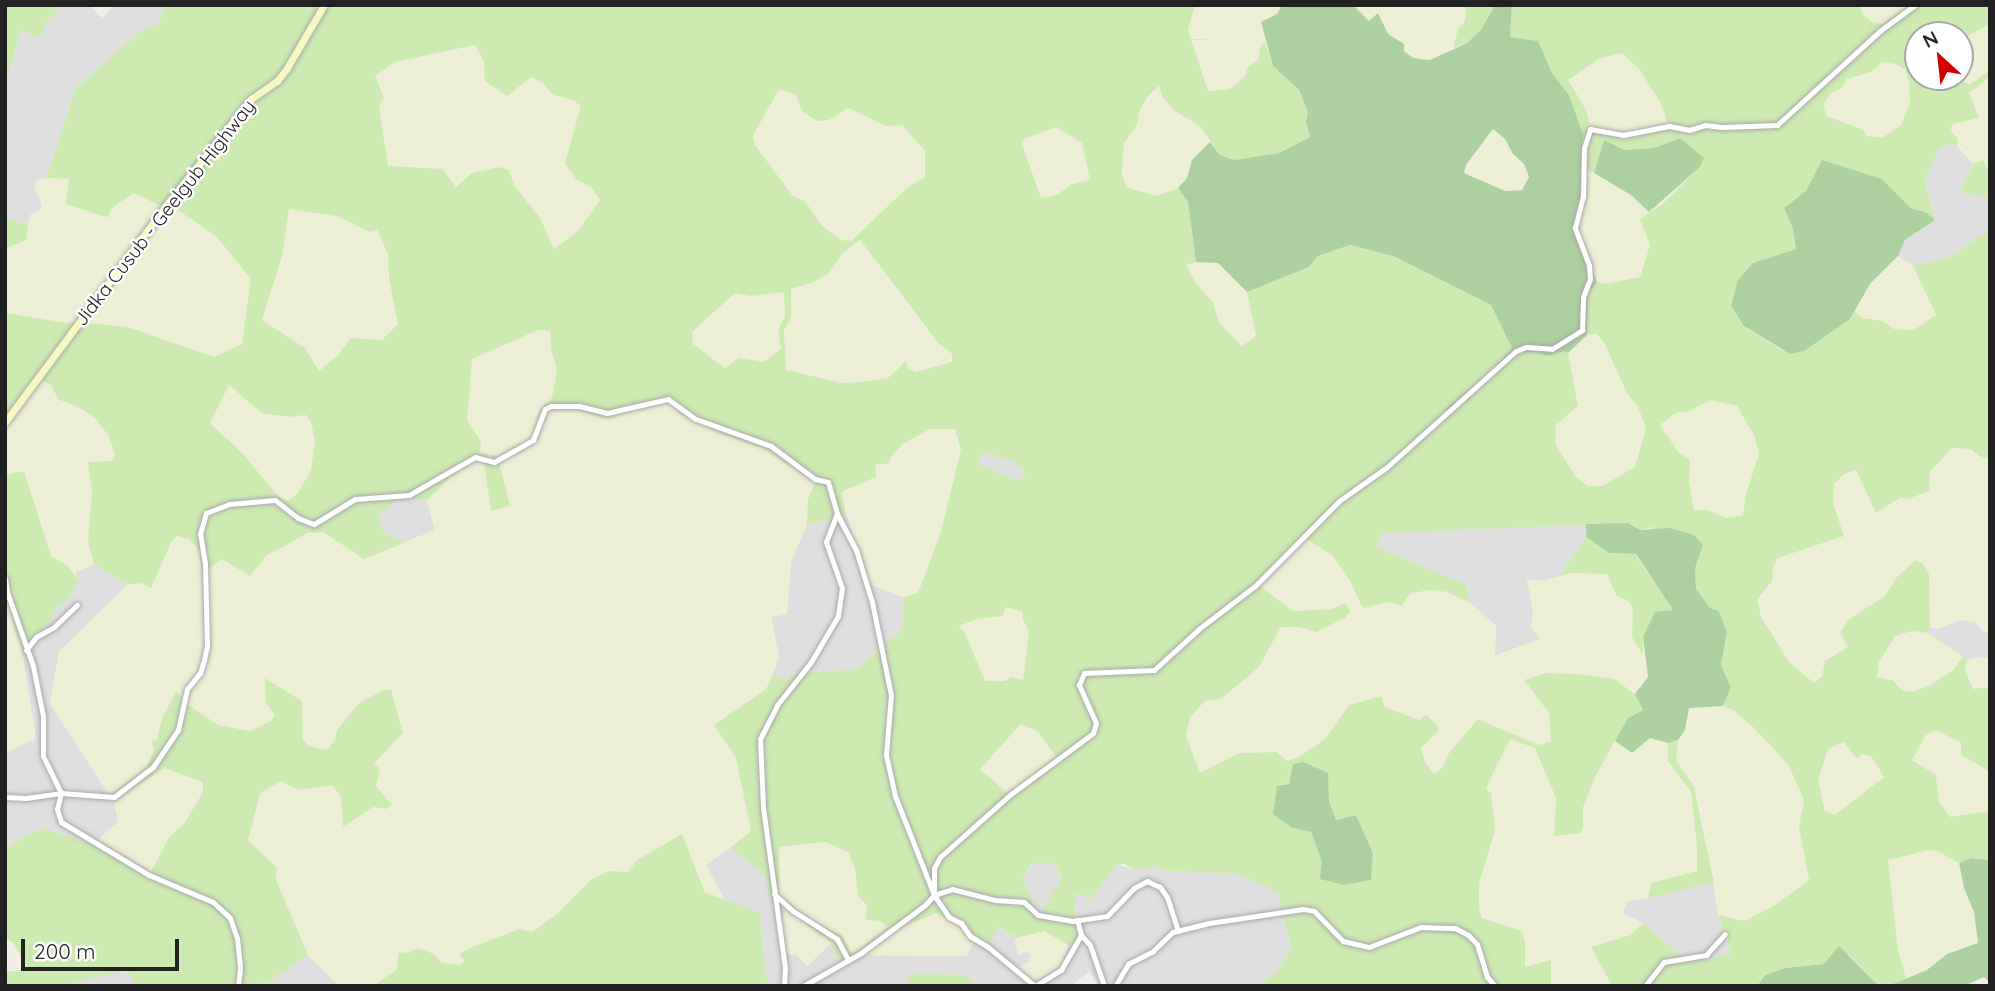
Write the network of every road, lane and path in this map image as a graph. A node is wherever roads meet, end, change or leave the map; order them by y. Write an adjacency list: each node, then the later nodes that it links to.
1 (324, 5): 3 (street, Jidka Cusub - Geelgub Highway)
2 (1915, 5): 11 (street)
3 (5, 422)
4 (837, 514): 8 (street); 10 (street); 11 (street)
5 (5, 578): 7 (street)
6 (77, 605): 7 (street)
7 (26, 650): 8 (street)
8 (61, 793): 9 (street); 17 (street)
9 (5, 797)
10 (773, 893): 16 (street); 18 (street)
11 (934, 895): 12 (street); 16 (street); 20 (street)
12 (1077, 920): 13 (street); 15 (street)
13 (1178, 931): 22 (street); 23 (street)
14 (1725, 934): 24 (street)
15 (1081, 936): 20 (street); 21 (street)
16 (848, 960): 19 (street)
17 (238, 986)
18 (784, 986)
19 (803, 986)
20 (1035, 986)
21 (1104, 986)
22 (1115, 986)
23 (1495, 986)
24 (1645, 986)

